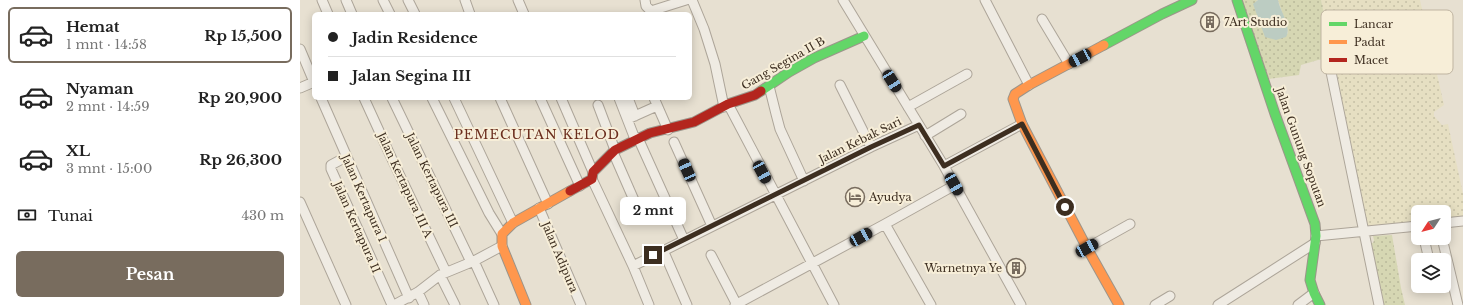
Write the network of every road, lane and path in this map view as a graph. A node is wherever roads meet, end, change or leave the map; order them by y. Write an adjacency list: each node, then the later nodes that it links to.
1 (322, 0): 14 (street)
2 (346, 0): 15 (street)
3 (383, 0): 16 (street)
4 (408, 0): 17 (street)
5 (465, 0): 18 (street)
6 (518, 0): 19 (street)
7 (645, 0): 8 (street)
8 (686, 0)
9 (692, 0): 44 (street)
10 (843, 0): 21 (street)
11 (985, 0): 29 (street)
12 (1192, 0): 23 (street)
13 (1237, 0): 77 (street, Jalan Gunung Soputan)
14 (327, 12)
15 (351, 12)
16 (389, 12)
17 (413, 12)
18 (469, 12)
19 (523, 12)
20 (1042, 19): 23 (street)
21 (864, 36): 30 (street, Gang Segina II B); 45 (street)
22 (300, 50): 26 (street)
23 (1069, 64): 29 (street)
24 (967, 74): 45 (street)
25 (1331, 74): 74 (street)
26 (312, 77)
27 (312, 83): 31 (street)
28 (840, 85): 54 (street)
29 (1029, 85): 48 (street)
30 (769, 86): 44 (street, Gang Segina II B); 59 (street)
31 (300, 88)
32 (322, 100): 56 (street, Jalan Kertapura I)
33 (365, 100): 86 (street, Jalan Kertapura III A)
34 (393, 100): 83 (street, Jalan Kertapura III)
35 (433, 100): 75 (street)
36 (455, 100): 69 (street)
37 (501, 100): 64 (street)
38 (541, 100): 61 (street)
39 (562, 100): 58 (street)
40 (620, 100): 47 (street)
41 (628, 100): 47 (street)
42 (656, 102): 47 (street); 50 (street)
43 (598, 105): 55 (street)
44 (726, 106): 50 (street, Gang Segina II B); 62 (street)
45 (908, 107): 49 (street)
46 (961, 114): 51 (street)
47 (632, 117): 52 (street)
48 (1022, 124): 57 (street); 80 (street)
49 (919, 125): 51 (street, Jalan Kebak Sari); 54 (street, Jalan Kebak Sari)
50 (668, 130): 52 (street, Gang Segina II B)
51 (925, 136): 57 (street, Jalan Kebak Sari)
52 (637, 138): 55 (street, Gang Segina II B); 76 (street)
53 (674, 142): 72 (street)
54 (871, 147): 59 (street, Jalan Kebak Sari)
55 (614, 151): 58 (street, Gang Segina II B); 66 (street)
56 (346, 157): 90 (street, Jalan Kertapura I); 92 (street, Jalan Kertapura II)
57 (944, 166): 60 (street, Jalan Kebak Sari)
58 (593, 176): 61 (street, Gang Segina II B); 85 (street)
59 (804, 180): 62 (street, Jalan Kebak Sari)
60 (954, 184): 70 (street); 103 (street, Jalan Kebak Sari)
61 (580, 186): 64 (street, Gang Segina II B)
62 (775, 195): 72 (street, Jalan Kebak Sari); 84 (street)
63 (300, 202): 91 (street)
64 (548, 204): 65 (street, Gang Segina II B)
65 (540, 208): 69 (street, Gang Segina II B); 97 (street, Jalan Adipura)
66 (637, 208)
67 (1463, 221): 68 (street)
68 (1451, 222)
69 (513, 223): 75 (street, Gang Segina II B)
70 (885, 224): 84 (street); 102 (street)
71 (1130, 224): 80 (street)
72 (712, 226): 76 (street, Jalan Kebak Sari)
73 (1411, 227): 74 (street)
74 (1364, 231): 77 (street); 109 (street)
75 (502, 234): 79 (street)
76 (684, 240): 81 (street, Jalan Kebak Sari)
77 (1316, 240): 88 (street, Jalan Gunung Soputan); 106 (street)
78 (1444, 245): 110 (street)
79 (502, 246): 83 (street); 96 (street)
80 (1087, 248): 104 (street)
81 (663, 250): 85 (street, Jalan Kebak Sari); 99 (street)
82 (711, 255): 100 (street)
83 (473, 262): 86 (street); 95 (street, Jalan Kertapura III)
84 (812, 264): 100 (street); 101 (street)
85 (633, 266): 98 (street)
86 (443, 274): 87 (street); 94 (street, Jalan Kertapura III A)
87 (418, 292): 90 (street); 93 (street)
88 (1314, 292): 107 (street); 108 (street, Jalan Gunung Soputan)
89 (1170, 296): 105 (street)
90 (409, 298): 92 (street)
91 (346, 305)
92 (393, 305)
93 (424, 305)
94 (455, 305)
95 (494, 305)
96 (526, 305)
97 (581, 305)
98 (649, 305)
99 (687, 305)
100 (736, 305)
101 (834, 305)
102 (931, 305)
103 (1021, 305)
104 (1119, 305)
105 (1156, 305)
106 (1218, 305)
107 (1298, 305)
108 (1320, 305)
109 (1379, 305)
110 (1458, 305)

